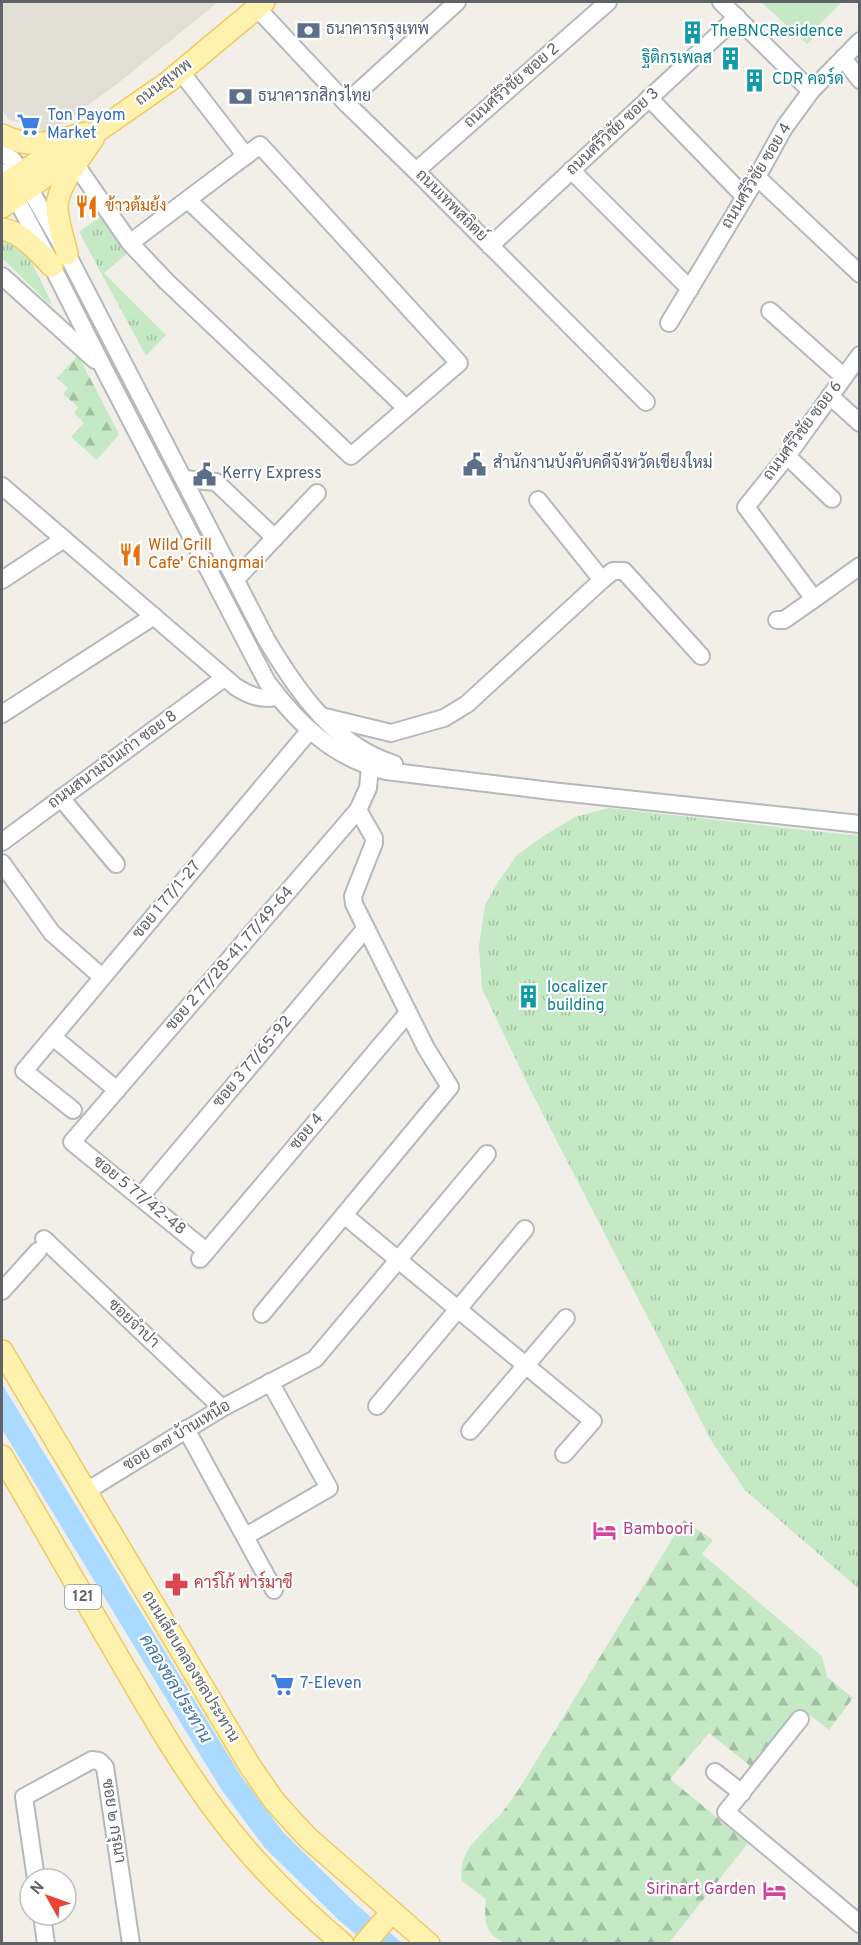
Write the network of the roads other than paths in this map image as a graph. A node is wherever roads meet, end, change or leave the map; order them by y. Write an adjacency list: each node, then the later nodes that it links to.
1 (457, 2): 12 (street)
2 (608, 2): 19 (street, ถนนศรีวิชัย ซอย 2)
3 (721, 2): 5 (street)
4 (261, 5): 8 (main road, ถนนสุเทพ); 12 (street, ถนนเทพสถิตย์)
5 (737, 17): 10 (street); 11 (street, ถนนศรีวิชัย ซอย 3)
6 (860, 41): 7 (street, ถนนศรีวิชัย ซอย 4)
7 (843, 58): 9 (street); 10 (street, ถนนศรีวิชัย ซอย 4)
8 (181, 72): 13 (main road, ถนนสุเทพ); 16 (street)
9 (860, 80)
10 (811, 91): 20 (street, ถนนศรีวิชัย ซอย 4)
11 (649, 98): 18 (street, ถนนศรีวิชัย ซอย 3); 22 (street)
12 (346, 103): 19 (street, ถนนเทพสถิตย์)
13 (100, 129): 14 (main road); 17 (main road)
14 (2, 135)
15 (2, 153): 21 (street)
16 (246, 156): 23 (street); 38 (street)
17 (67, 161): 21 (main road); 25 (street); 27 (main road)
18 (572, 170): 26 (street, ถนนศรีวิชัย ซอย 3); 30 (street)
19 (416, 171): 26 (street, ถนนเทพสถิตย์)
20 (757, 177): 22 (street, ถนนศรีวิชัย ซอย 4); 28 (street)
21 (11, 187): 27 (street)
22 (744, 196): 30 (street, ถนนศรีวิชัย ซอย 4)
23 (188, 200): 25 (street); 38 (street)
24 (2, 229): 27 (main road)
25 (130, 243): 38 (street)
26 (490, 246): 37 (street, ถนนเทพสถิตย์)
27 (60, 260): 34 (street); 41 (street)
28 (860, 274)
29 (2, 276): 34 (street)
30 (690, 289): 32 (street, ถนนศรีวิชัย ซอย 4)
31 (770, 311): 35 (street)
32 (669, 323)
33 (859, 357): 35 (street, ถนนศรีวิชัย ซอย 6)
34 (103, 367): 58 (street)
35 (843, 377): 36 (street, ถนนศรีวิชัย ซอย 6)
36 (830, 396): 39 (street); 40 (street, ถนนศรีวิชัย ซอย 6)
37 (646, 402)
38 (406, 408)
39 (860, 423)
40 (787, 456): 44 (street); 52 (street, ถนนศรีวิชัย ซอย 6)
41 (184, 479): 46 (street); 49 (street)
42 (2, 486): 47 (street)
43 (317, 493): 46 (street)
44 (832, 499)
45 (538, 500): 51 (street)
46 (274, 538): 49 (street)
47 (64, 539): 50 (street); 53 (street)
48 (860, 566): 52 (street)
49 (236, 579): 57 (street)
50 (2, 580)
51 (602, 580): 55 (street); 60 (street)
52 (814, 598): 54 (street)
53 (154, 616): 56 (street); 59 (street)
54 (777, 620)
55 (701, 656)
56 (224, 678): 58 (street); 64 (street, ถนนสนามบินเก่า ซอย 8)
57 (301, 692): 58 (street); 60 (street)
58 (281, 701): 61 (street)
59 (2, 714)
60 (320, 715): 63 (street)
61 (310, 730): 62 (street); 71 (street, ซอย 1 77/1-27)
62 (370, 767): 63 (street); 65 (street, ซอย 2 77/28-41, 77/49-64)
63 (432, 776): 66 (street)
64 (61, 798): 67 (street, ถนนสนามบินเก่า ซอย 8); 69 (street)
65 (358, 810): 70 (street); 74 (street, ซอย 2 77/28-41, 77/49-64)
66 (860, 824)
67 (2, 842)
68 (2, 863): 71 (street)
69 (116, 864)
70 (366, 928): 72 (street); 78 (street, ซอย 3 77/65-92)
71 (102, 977): 73 (street, ซอย 1 77/1-27)
72 (408, 1013): 79 (street); 81 (street, ซอย 4)
73 (53, 1037): 74 (street); 75 (street, ซอย 1 77/1-27)
74 (117, 1090): 76 (street, ซอย 2 77/28-41, 77/49-64)
75 (73, 1110)
76 (72, 1142): 78 (street, ซอย 5 77/42-48)
77 (487, 1154): 82 (street, ซอย ๑๗ บ้านเหนือ)
78 (141, 1196): 81 (street, ซอย 5 77/42-48)
79 (344, 1215): 82 (street); 85 (street)
80 (525, 1229): 84 (street)
81 (203, 1255)
82 (398, 1260): 84 (street); 89 (street, ซอย ๑๗ บ้านเหนือ)
83 (2, 1291): 91 (street, ซอยจำปา)
84 (458, 1309): 88 (street); 90 (street)
85 (262, 1314)
86 (566, 1318): 88 (street)
87 (2, 1351): 96 (main road, ถนนเลียบคลองชลประทาน)
88 (526, 1365): 93 (street); 94 (street)
89 (270, 1382): 91 (street, ซอย ๑๗ บ้านเหนือ); 97 (street)
90 (376, 1406)
91 (222, 1408): 92 (street, ซอย ๑๗ บ้านเหนือ)
92 (186, 1429): 96 (street, ซอย ๑๗ บ้านเหนือ); 97 (street)
93 (470, 1431)
94 (564, 1454)
95 (2, 1456): 108 (main road, 121)
96 (85, 1492): 103 (main road, ถนนเลียบคลองชลประทาน)
97 (246, 1536): 98 (street)
98 (274, 1590)
99 (800, 1719): 101 (street)
100 (716, 1772): 101 (street)
101 (742, 1793): 104 (street)
102 (34, 1867): 107 (street, ซอย ๒ กรุณา)
103 (387, 1918): 109 (main road); 110 (main road, ถนนเลียบคลองชลประทาน)
104 (860, 1924)
105 (44, 1927): 106 (street)
106 (46, 1944)
107 (131, 1944)
108 (343, 1944)
109 (364, 1944)
110 (429, 1944)

